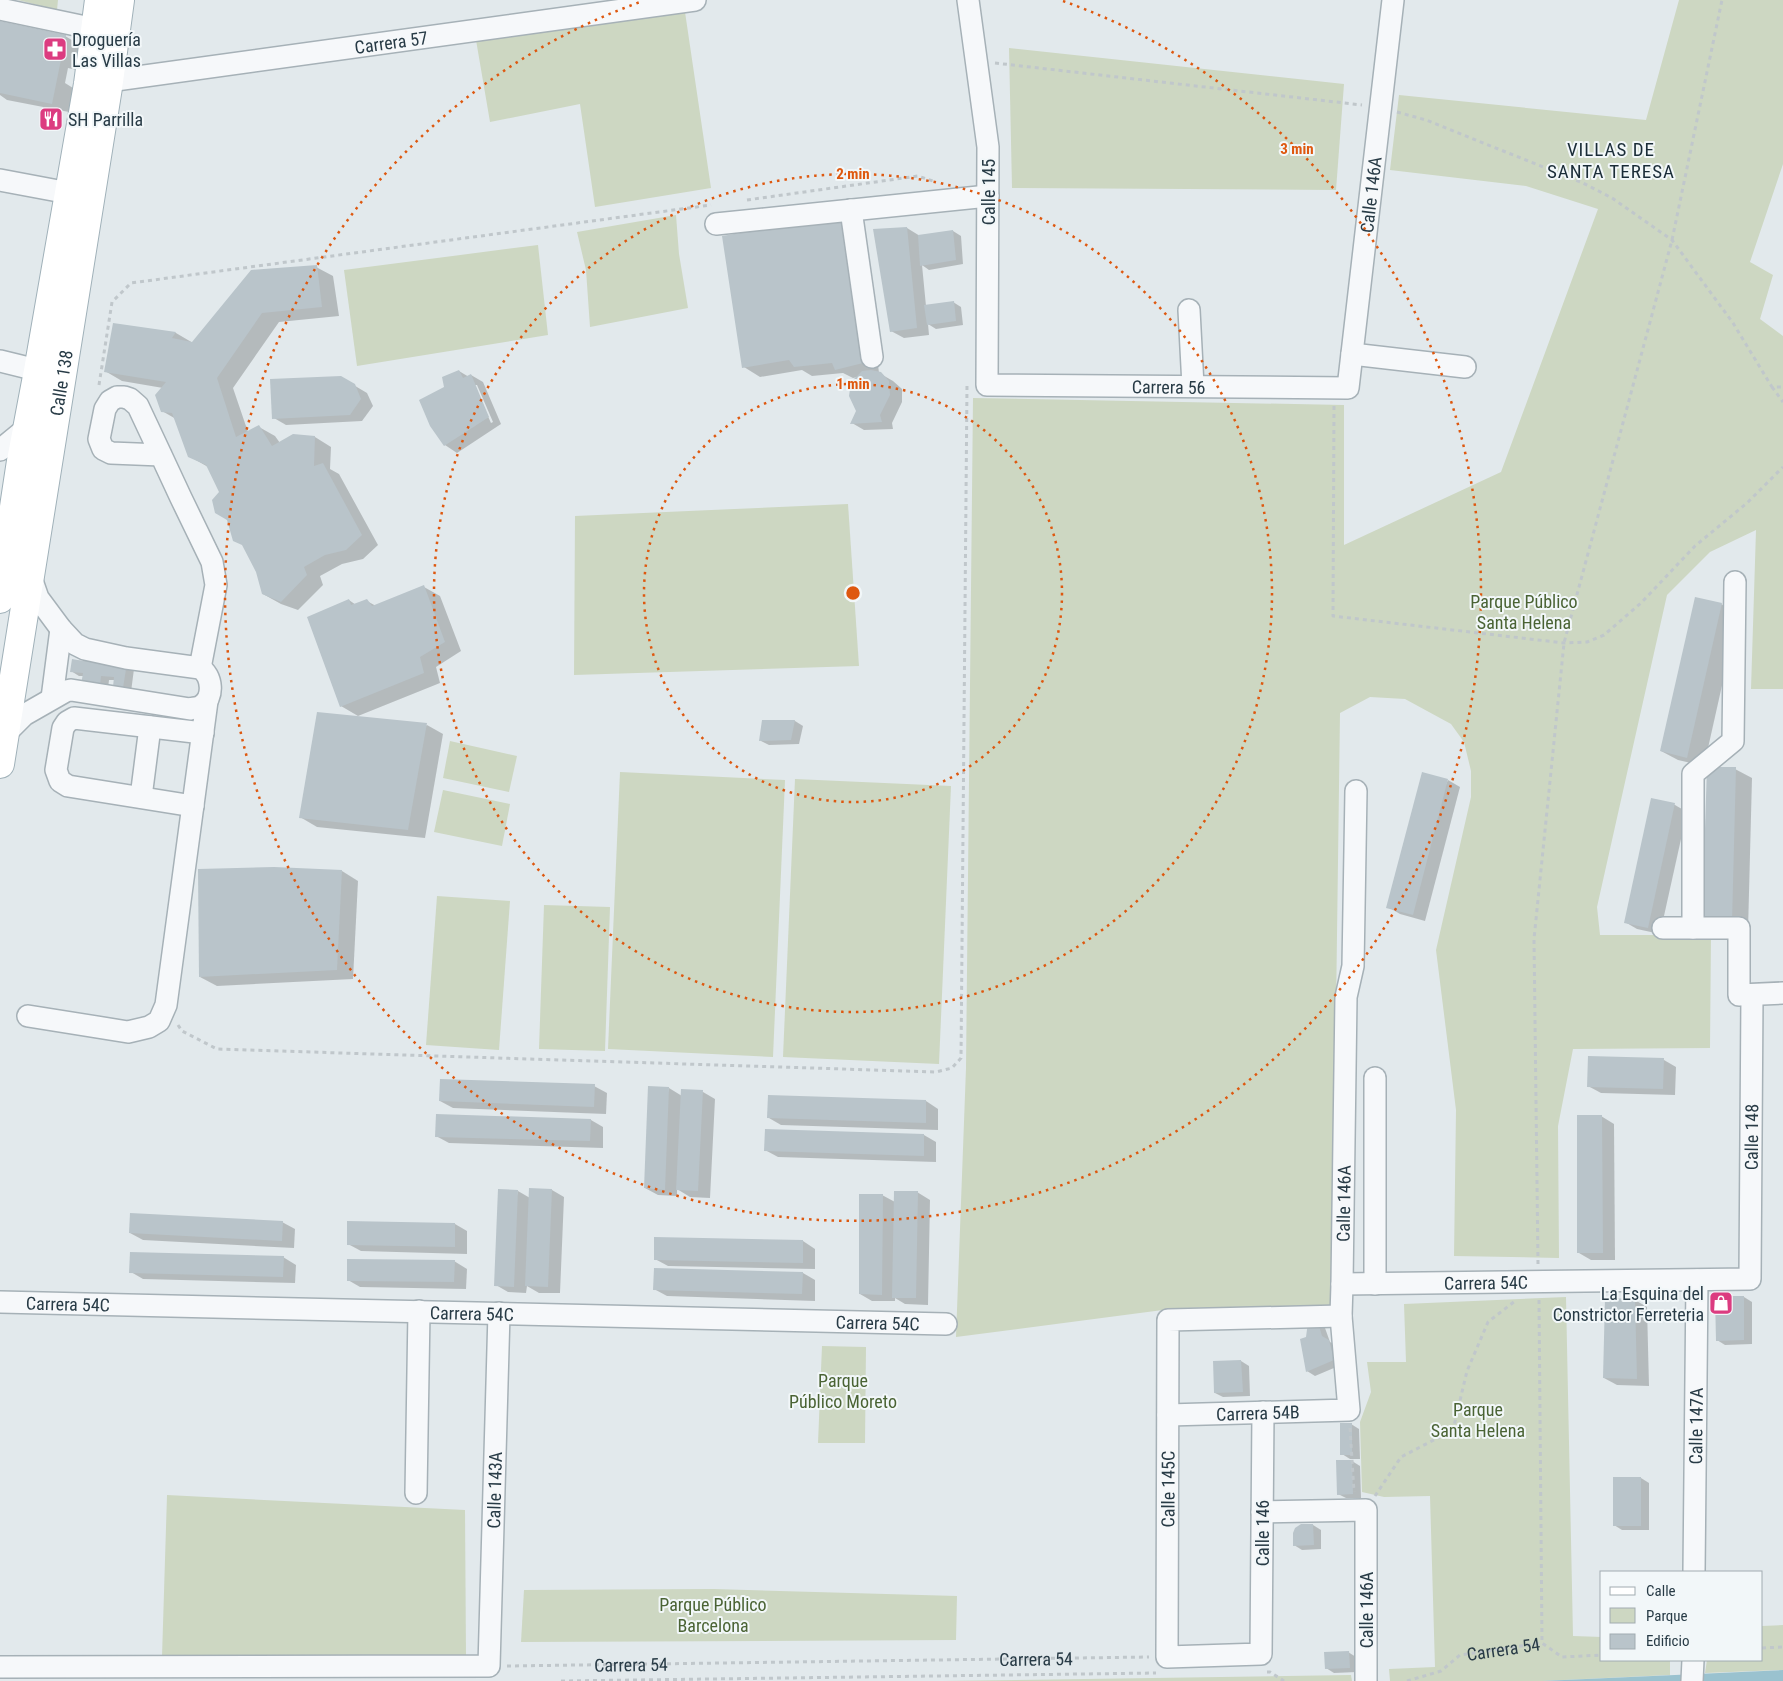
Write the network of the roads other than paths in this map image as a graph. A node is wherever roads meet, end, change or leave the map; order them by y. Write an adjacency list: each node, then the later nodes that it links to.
1 (99, 0): 7 (main road, Calle 138)
2 (120, 0): 8 (main road, Calle 138)
3 (695, 0): 8 (street, Carrera 57)
4 (968, 0): 11 (street, Calle 145)
5 (1393, 0): 15 (street, Calle 146A)
6 (0, 8): 7 (street)
7 (95, 29): 8 (main road, Calle 138)
8 (98, 82): 10 (main road, Calle 138); 19 (main road, Calle 138)
9 (0, 180): 10 (street)
10 (69, 193): 19 (main road, Calle 138)
11 (988, 196): 12 (street); 20 (street, Calle 145)
12 (851, 210): 13 (street); 16 (street)
13 (714, 214)
14 (1189, 310): 21 (street)
15 (1352, 354): 18 (street); 22 (street, Calle 146A)
16 (872, 357)
17 (0, 361): 19 (street)
18 (1465, 367)
19 (50, 373): 23 (main road, Calle 138); 26 (main road, Calle 138)
20 (977, 383): 21 (street, Carrera 56)
21 (1193, 386): 22 (street, Carrera 56)
22 (1341, 388)
23 (26, 428): 24 (street); 28 (main road, Calle 138)
24 (0, 450)
25 (161, 455): 25 (street); 30 (street)
26 (30, 573): 29 (street); 35 (main road, Calle 138)
27 (1735, 582): 41 (street)
28 (0, 599)
29 (60, 629): 30 (street); 31 (street)
30 (200, 668): 32 (street)
31 (52, 698): 32 (street); 35 (street)
32 (207, 701): 34 (street)
33 (150, 727): 34 (street); 38 (street); 38 (street)
34 (202, 733): 39 (street)
35 (5, 734): 36 (main road, Calle 138)
36 (0, 764)
37 (1356, 791): 48 (street, Calle 146A)
38 (141, 798): 39 (street)
39 (192, 806): 44 (street)
40 (1663, 928): 41 (street)
41 (1693, 928): 43 (street)
42 (1783, 993): 43 (street)
43 (1752, 995): 47 (street, Calle 148)
44 (28, 1016)
45 (1375, 1078): 49 (street)
46 (1697, 1280): 47 (street, Carrera 54C); 49 (street, Carrera 54C); 60 (street, Calle 147A)
47 (1750, 1280)
48 (1342, 1284): 49 (street, Carrera 54C); 53 (street, Calle 146A)
49 (1375, 1284)
50 (0, 1302): 51 (street, Carrera 54C)
51 (419, 1311): 52 (street, Carrera 54C); 58 (street)
52 (498, 1313): 54 (street, Carrera 54C); 62 (street, Calle 143A)
53 (1341, 1316): 55 (street, Calle 146A); 57 (street, Calle 145C)
54 (946, 1324)
55 (1349, 1410): 56 (street, Carrera 54B)
56 (1263, 1412): 57 (street, Carrera 54B); 59 (street, Calle 146)
57 (1168, 1415): 61 (street, Calle 145C)
58 (416, 1493)
59 (1262, 1512): 61 (street, Calle 146); 63 (street, Calle 146A)
60 (1694, 1571)
61 (1264, 1666)
62 (0, 1668)
63 (1366, 1681)

